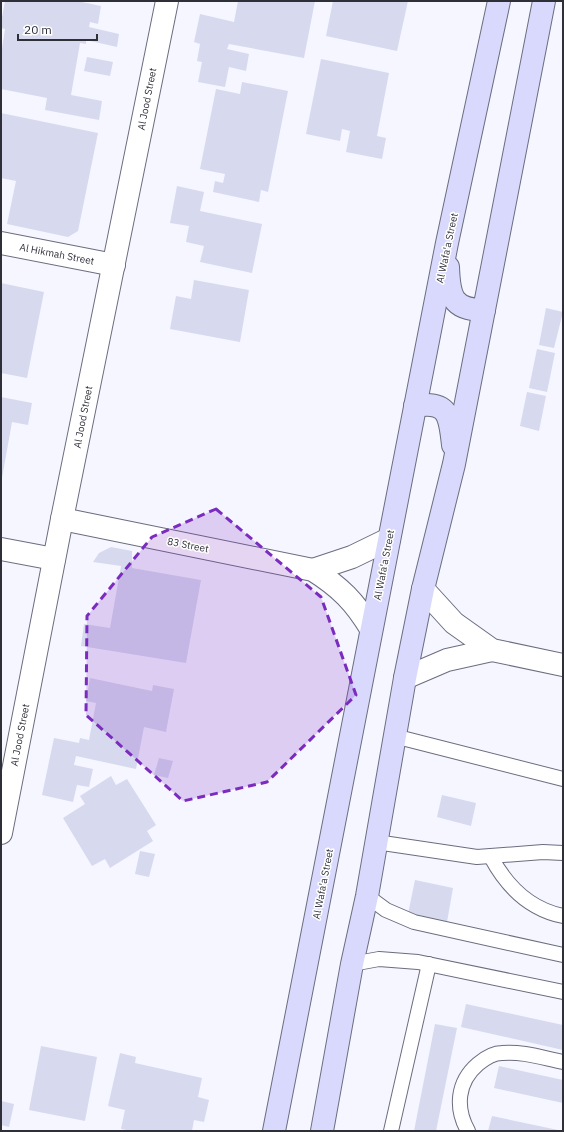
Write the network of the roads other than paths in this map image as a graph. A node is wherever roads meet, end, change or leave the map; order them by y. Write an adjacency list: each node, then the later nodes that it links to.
1 (167, 1): 6 (street, Al Jood Street)
2 (499, 1): 5 (street, Al Wafa'a Street)
3 (544, 1): 7 (street)
4 (1, 243): 6 (street, Al Hikmah Street)
5 (447, 243): 7 (street); 8 (street, Al Wafa'a Street)
6 (114, 265): 10 (street, Al Jood Street)
7 (484, 310): 9 (street)
8 (415, 406): 9 (street); 11 (street, Al Wafa'a Street)
9 (454, 464): 15 (street)
10 (62, 519): 13 (street, Al Jood Street); 14 (street, 83 Street)
11 (389, 539): 14 (street, 83 Street); 16 (street, Al Wafa'a Street)
12 (1, 549): 13 (street)
13 (54, 560): 22 (street, Al Jood Street)
14 (313, 570): 16 (street, 83 Street)
15 (423, 589): 17 (street); 19 (street)
16 (371, 629): 33 (street, Al Wafa'a Street)
17 (492, 650): 18 (street); 19 (street)
18 (563, 665)
19 (405, 678): 20 (street)
20 (394, 736): 21 (lane); 23 (street)
21 (563, 779)
22 (1, 833)
23 (376, 842): 25 (lane); 26 (street)
24 (563, 854): 25 (lane)
25 (491, 857): 27 (lane)
26 (366, 896): 28 (lane); 29 (street)
27 (563, 916)
28 (563, 955)
29 (352, 964): 30 (lane); 34 (street)
30 (429, 964): 31 (lane); 35 (lane)
31 (563, 992)
32 (563, 1062): 36 (lane)
33 (274, 1131)
34 (322, 1131)
35 (391, 1131)
36 (468, 1131)

